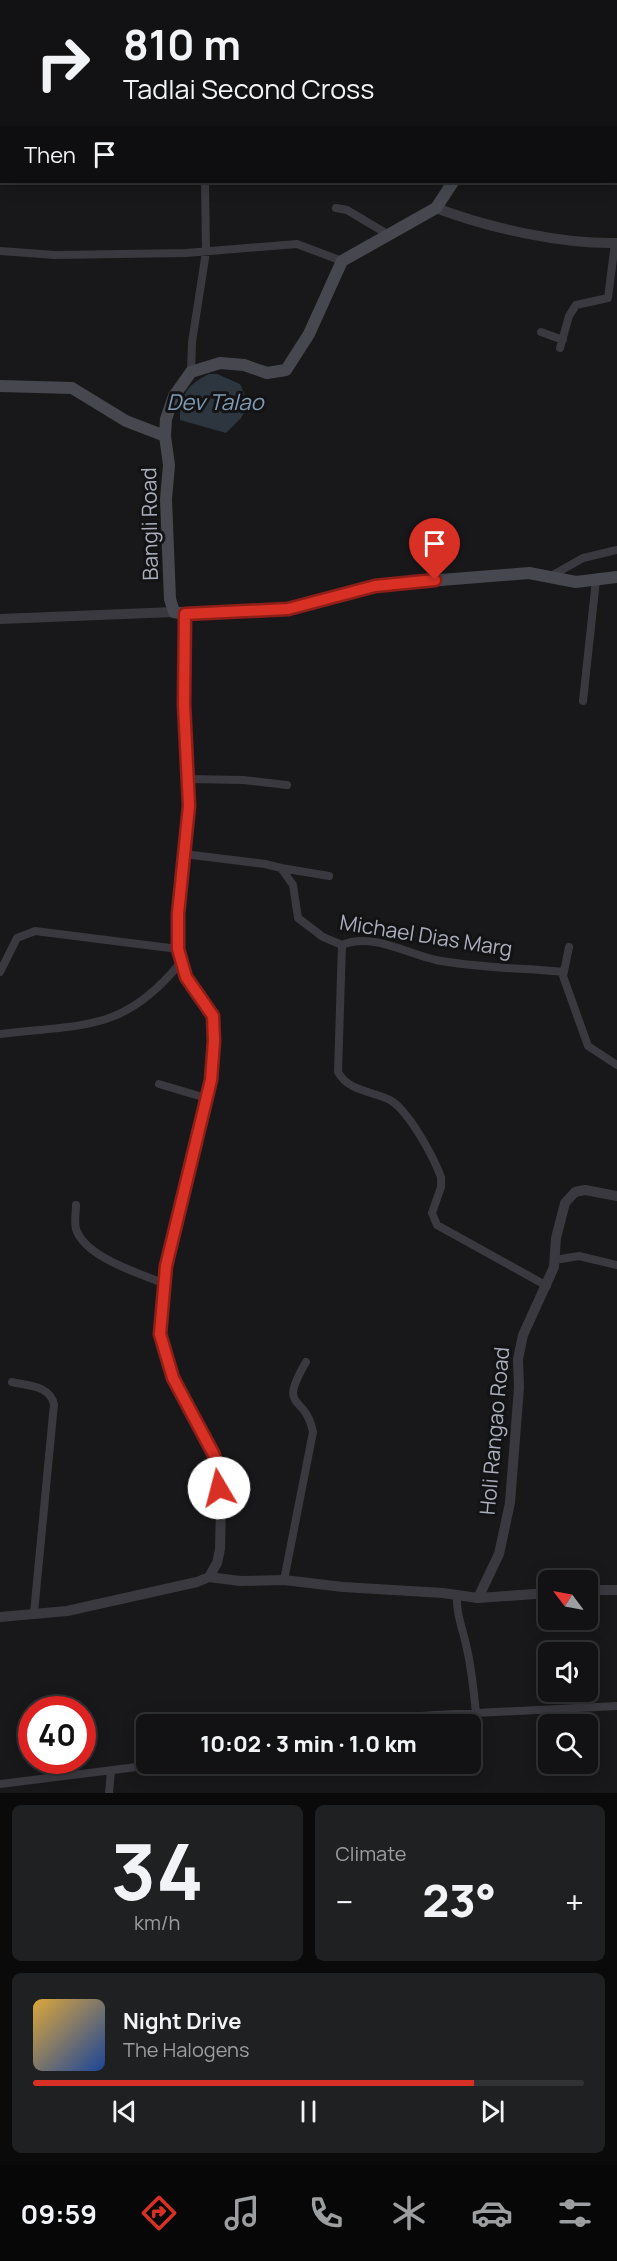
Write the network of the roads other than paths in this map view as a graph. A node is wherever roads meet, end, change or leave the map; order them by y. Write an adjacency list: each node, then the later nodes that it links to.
1 (205, 183): 8 (street)
2 (452, 183): 4 (main road)
3 (336, 208): 5 (street)
4 (436, 208): 5 (main road); 6 (street)
5 (389, 235): 9 (main road)
6 (616, 243): 10 (street)
7 (0, 251): 8 (street)
8 (206, 252): 9 (street); 11 (street)
9 (342, 261): 11 (main road)
10 (541, 332)
11 (191, 372): 13 (main road, Bangli Road)
12 (0, 386): 13 (main road)
13 (165, 436): 18 (main road, Bangli Road)
14 (617, 550): 15 (street)
15 (552, 576): 17 (main road); 18 (main road)
16 (617, 577): 17 (main road)
17 (596, 580): 20 (street)
18 (179, 613): 19 (street); 21 (street)
19 (0, 619)
20 (583, 701)
21 (189, 779): 22 (street); 23 (street)
22 (287, 785)
23 (184, 854): 24 (street); 28 (street)
24 (282, 868): 25 (street); 26 (street, Michael Dias Marg)
25 (329, 876)
26 (342, 945): 31 (street, Michael Dias Marg); 41 (street)
27 (569, 947): 31 (street)
28 (178, 949): 29 (street); 30 (street)
29 (181, 962): 32 (street); 35 (street)
30 (0, 972)
31 (564, 972): 33 (street)
32 (0, 1034)
33 (617, 1065)
34 (159, 1084): 35 (street)
35 (206, 1098): 40 (street)
36 (617, 1196): 38 (street, Holi Rangao Road)
37 (76, 1205): 40 (street)
38 (555, 1260): 39 (street); 41 (street, Holi Rangao Road)
39 (617, 1265)
40 (163, 1283): 44 (street)
41 (547, 1286): 50 (street, Holi Rangao Road)
42 (306, 1362): 45 (street)
43 (12, 1382): 51 (street)
44 (209, 1577): 45 (street); 51 (street)
45 (284, 1580): 49 (street)
46 (598, 1590): 47 (street)
47 (617, 1590)
48 (538, 1594): 50 (street)
49 (457, 1595): 50 (street); 54 (street)
50 (478, 1598)
51 (33, 1613): 52 (street)
52 (0, 1617)
53 (617, 1706): 54 (street)
54 (476, 1714)
55 (136, 1768): 56 (street)
56 (111, 1771): 57 (street); 58 (street)
57 (3, 1787)
58 (109, 1793)

